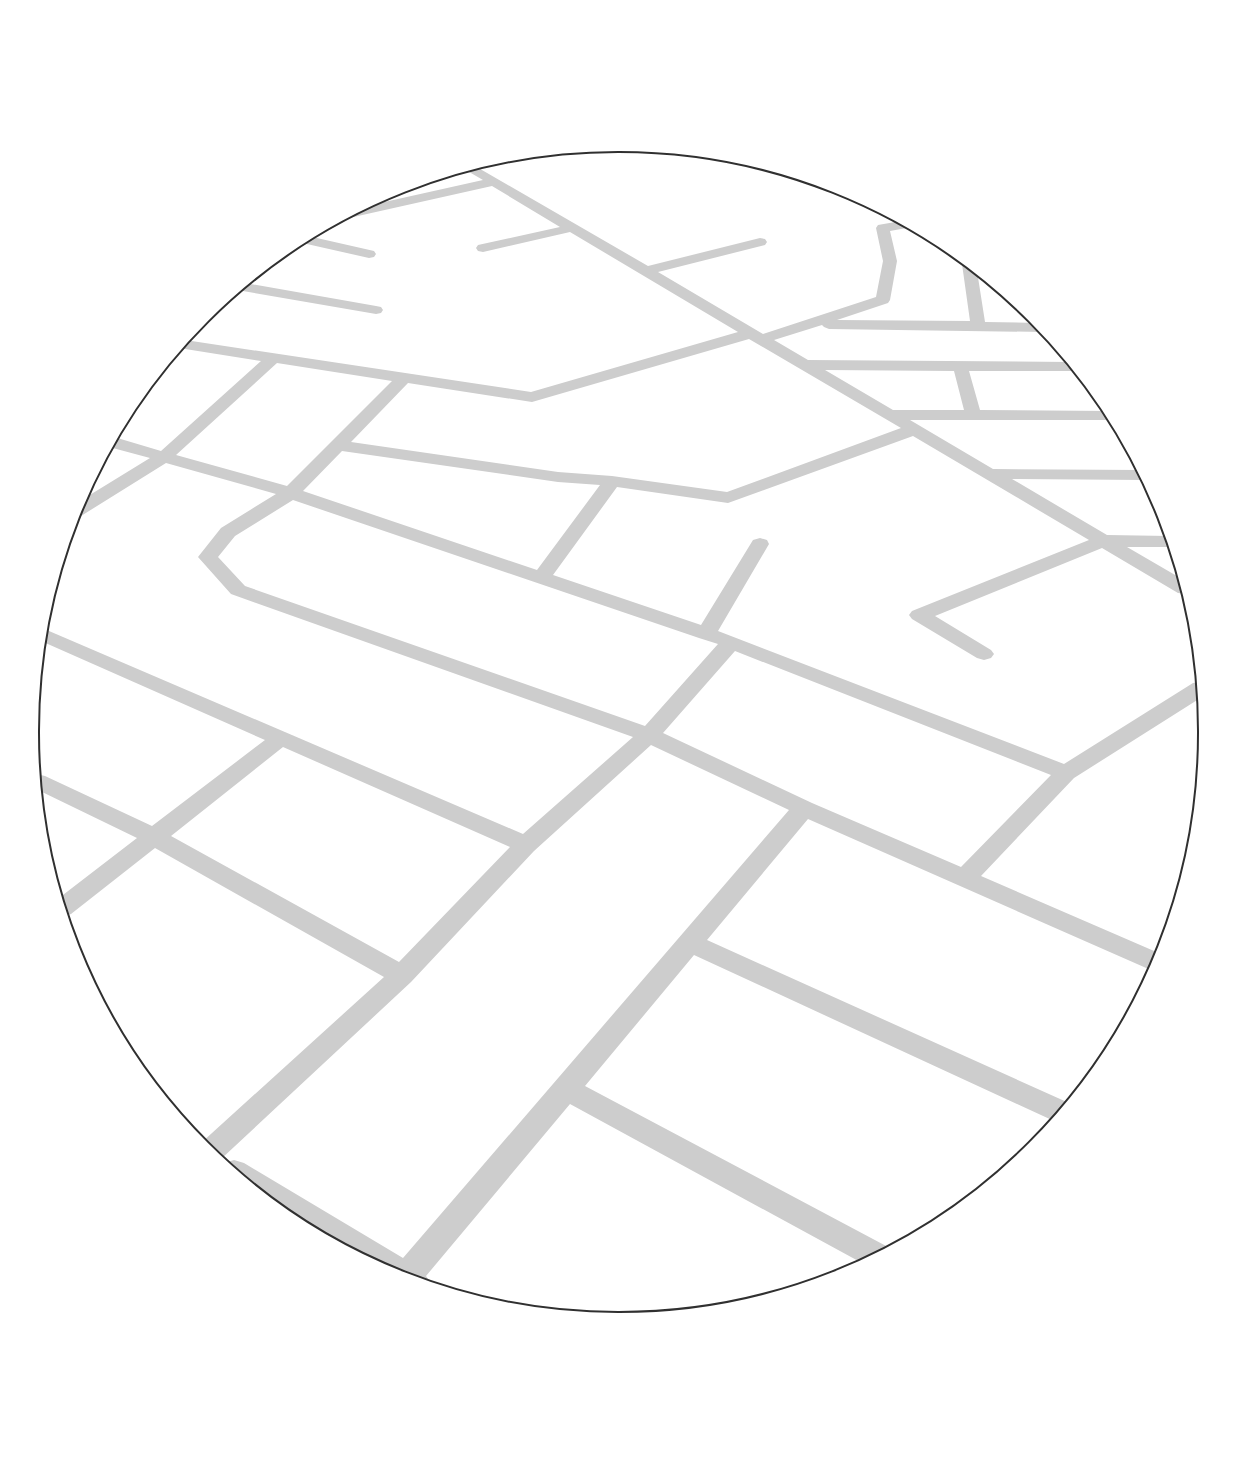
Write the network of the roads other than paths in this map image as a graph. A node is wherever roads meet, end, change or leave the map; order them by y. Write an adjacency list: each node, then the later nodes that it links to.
1 (474, 171): 2 (street)
2 (494, 182): 3 (street); 5 (street)
3 (366, 210)
4 (899, 225): 14 (street)
5 (572, 228): 8 (street); 10 (street)
6 (312, 241): 9 (street)
7 (760, 242): 10 (street)
8 (483, 248)
9 (369, 254)
10 (646, 271): 17 (street)
11 (970, 271): 15 (street)
12 (246, 288): 13 (street)
13 (376, 310)
14 (814, 323): 15 (street); 17 (street)
15 (978, 326): 16 (street)
16 (1033, 328)
17 (757, 336): 20 (street); 23 (street)
18 (188, 345): 19 (street)
19 (272, 359): 23 (street); 30 (street)
20 (805, 365): 21 (street); 24 (street)
21 (960, 365): 22 (street); 25 (street)
22 (1068, 367)
23 (403, 378): 29 (street)
24 (891, 415): 25 (street); 27 (street)
25 (973, 415): 26 (street)
26 (1104, 416)
27 (915, 430): 31 (street); 33 (street)
28 (116, 443): 30 (street)
29 (339, 445): 33 (street); 34 (street)
30 (164, 457): 34 (street); 35 (street)
31 (992, 474): 32 (street); 36 (street)
32 (1137, 475)
33 (612, 481): 39 (street)
34 (291, 493): 39 (street); 46 (street)
35 (85, 507)
36 (1104, 541): 37 (street); 40 (street); 44 (street)
37 (1166, 542)
38 (760, 544): 41 (street)
39 (541, 578): 41 (street)
40 (1179, 584)
41 (706, 634): 43 (street)
42 (47, 636): 47 (street)
43 (730, 642): 46 (street); 48 (street)
44 (984, 654)
45 (1197, 691): 48 (street)
46 (649, 735): 50 (street); 52 (street)
47 (281, 738): 51 (street); 52 (street)
48 (1066, 772): 53 (street)
49 (41, 783): 51 (street)
50 (804, 808): 53 (street); 55 (street)
51 (155, 837): 54 (street); 57 (street)
52 (526, 845): 57 (street)
53 (964, 879): 56 (street)
54 (66, 905)
55 (690, 943): 58 (street); 59 (street)
56 (1151, 961)
57 (402, 975): 60 (street)
58 (566, 1089): 62 (street); 64 (street)
59 (1057, 1110)
60 (215, 1148)
61 (262, 1189): 63 (street)
62 (872, 1253)
63 (379, 1259)
64 (414, 1274)

